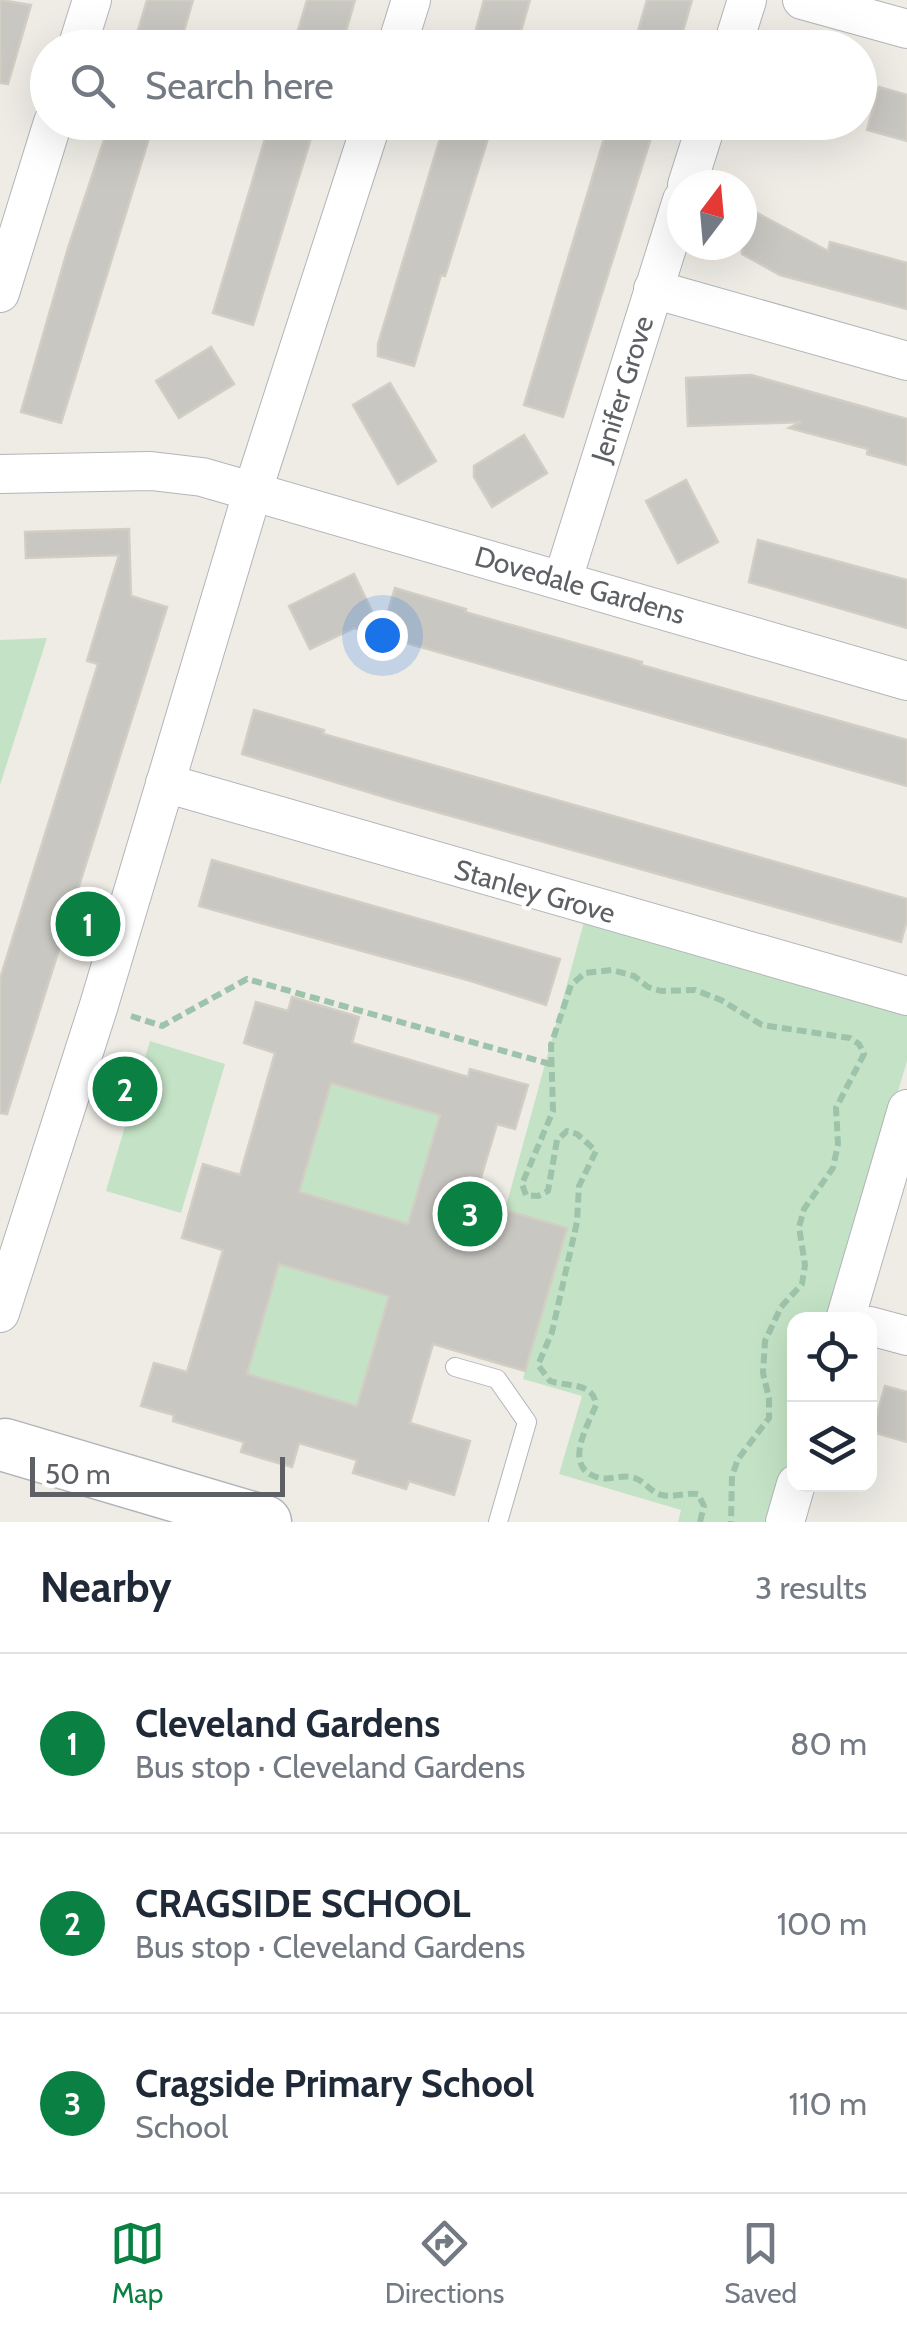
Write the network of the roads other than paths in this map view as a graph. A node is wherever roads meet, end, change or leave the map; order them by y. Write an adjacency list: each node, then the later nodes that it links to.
1 (92, 0): 6 (street)
2 (411, 0): 7 (street)
3 (747, 0): 8 (street)
4 (802, 0): 5 (street)
5 (907, 29)
6 (83, 30)
7 (402, 30)
8 (738, 30)
9 (43, 140): 13 (street)
10 (366, 140): 19 (street)
11 (701, 140): 12 (street)
12 (692, 170)
13 (16, 187): 16 (street)
14 (667, 246): 15 (street, Jenifer Grove)
15 (653, 288): 17 (street); 20 (street, Jenifer Grove)
16 (0, 293)
17 (907, 361)
18 (0, 474): 19 (street, Dovedale Gardens)
19 (253, 490): 20 (street, Dovedale Gardens); 22 (street)
20 (562, 579): 21 (street, Dovedale Gardens)
21 (907, 681)
22 (165, 783): 23 (street, Stanley Grove); 26 (street)
23 (907, 996)
24 (907, 1109): 25 (street)
25 (848, 1312)
26 (0, 1313)
27 (877, 1328): 28 (street)
28 (907, 1336)
29 (455, 1367): 33 (lane)
30 (2, 1435): 32 (street)
31 (794, 1492): 34 (street)
32 (266, 1522)
33 (498, 1522)
34 (785, 1522)

